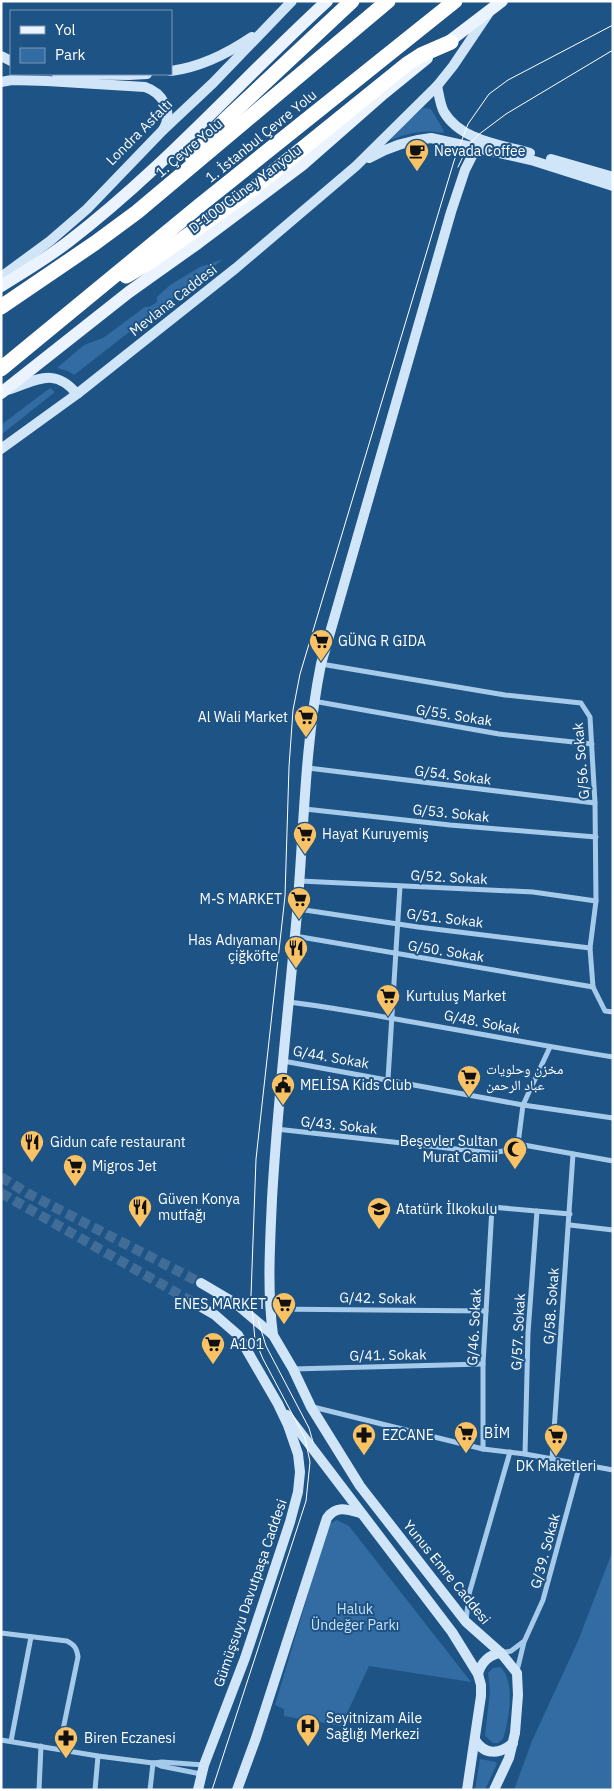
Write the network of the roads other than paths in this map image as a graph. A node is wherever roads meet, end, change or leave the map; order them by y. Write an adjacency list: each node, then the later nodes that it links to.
1 (292, 1): 7 (main road, Londra Asfaltı)
2 (327, 1): 20 (main road)
3 (352, 1): 16 (highway)
4 (388, 1): 16 (highway, 1. Çevre Yolu)
5 (455, 1): 21 (highway, 1. İstanbul Çevre Yolu)
6 (497, 5): 8 (main road, D-100 Güney Yanyolu); 11 (main road)
7 (269, 25): 9 (main road); 12 (main road, Londra Asfaltı)
8 (451, 42): 21 (highway); 24 (main road, D-100 Güney Yanyolu)
9 (172, 71)
10 (1, 82): 12 (main road)
11 (437, 86): 13 (main road); 15 (main road)
12 (163, 130): 19 (main road, Londra Asfaltı)
13 (475, 138): 14 (main road); 17 (main road)
14 (476, 148): 15 (main road); 18 (main road); 27 (main road)
15 (356, 166): 25 (main road, Mevlana Caddesi)
16 (182, 174): 22 (highway, 1. Çevre Yolu)
17 (613, 177)
18 (613, 186)
19 (1, 277)
20 (1, 286)
21 (88, 298): 23 (highway)
22 (1, 307)
23 (1, 369)
24 (3, 392): 25 (main road)
25 (77, 394): 26 (main road, Mevlana Caddesi)
26 (1, 449)
27 (320, 664): 28 (main road); 29 (street, G/56. Sokak)
28 (313, 701): 29 (street, G/55. Sokak); 30 (main road)
29 (592, 744): 31 (street, G/56. Sokak)
30 (308, 768): 31 (street, G/54. Sokak); 32 (main road)
31 (595, 804): 33 (street, G/56. Sokak)
32 (305, 809): 33 (street, G/53. Sokak); 34 (main road)
33 (596, 837): 36 (street, G/56. Sokak)
34 (300, 881): 35 (street, G/52. Sokak); 37 (main road)
35 (400, 886): 36 (street, G/52. Sokak); 38 (street)
36 (596, 901): 40 (street, G/56. Sokak)
37 (298, 909): 38 (street, G/51. Sokak); 39 (main road)
38 (399, 924): 40 (street, G/51. Sokak); 41 (street)
39 (295, 936): 41 (street, G/50. Sokak); 43 (main road)
40 (590, 948): 42 (street, G/56. Sokak)
41 (397, 955): 42 (street, G/50. Sokak); 45 (street)
42 (593, 987): 44 (street, G/56. Sokak)
43 (288, 1002): 45 (street, G/48. Sokak); 48 (main road)
44 (613, 1012)
45 (392, 1018): 46 (street, G/48. Sokak); 49 (street)
46 (550, 1047): 47 (street, G/48. Sokak); 50 (street)
47 (613, 1057)
48 (283, 1060): 49 (street, G/44. Sokak); 52 (main road)
49 (388, 1079): 50 (street, G/44. Sokak)
50 (523, 1104): 51 (street, G/44. Sokak); 53 (street)
51 (613, 1118)
52 (276, 1129): 53 (street, G/43. Sokak); 62 (main road)
53 (518, 1144): 54 (street)
54 (573, 1154): 55 (street); 57 (street, G/58. Sokak)
55 (613, 1162)
56 (537, 1211): 57 (street); 63 (street, G/46. Sokak); 71 (street, G/57. Sokak)
57 (570, 1214): 58 (street, G/58. Sokak)
58 (570, 1225): 59 (street); 72 (street, G/58. Sokak)
59 (613, 1230)
60 (201, 1283): 64 (main road)
61 (192, 1301): 67 (main road)
62 (269, 1308): 63 (street, G/42. Sokak); 64 (main road)
63 (486, 1310): 65 (street, G/46. Sokak)
64 (273, 1335): 66 (main road, Yunus Emre Caddesi)
65 (484, 1364): 66 (street, G/41. Sokak); 69 (street, G/46. Sokak)
66 (293, 1369): 68 (main road, Yunus Emre Caddesi)
67 (278, 1404): 75 (main road); 91 (main road, Gümüşsuyu Davutpaşa Caddesi)
68 (311, 1406): 69 (street); 76 (main road, Yunus Emre Caddesi)
69 (483, 1449): 70 (street)
70 (510, 1452): 71 (street); 76 (street)
71 (525, 1454): 72 (street)
72 (552, 1460): 73 (street)
73 (580, 1464): 74 (street); 79 (street, G/39. Sokak)
74 (613, 1470)
75 (360, 1513): 82 (main road); 96 (main road)
76 (466, 1622): 80 (main road, Yunus Emre Caddesi)
77 (1, 1633): 78 (street)
78 (31, 1637): 85 (street); 88 (street)
79 (524, 1642): 80 (street); 81 (street, G/39. Sokak)
80 (501, 1653): 81 (main road, Yunus Emre Caddesi); 82 (main road)
81 (517, 1673): 86 (main road)
82 (478, 1674): 84 (main road)
83 (1, 1740): 85 (street)
84 (475, 1740): 86 (main road); 97 (main road)
85 (11, 1741): 87 (street)
86 (513, 1743): 98 (main road)
87 (41, 1746): 88 (street); 92 (street)
88 (59, 1749): 89 (street)
89 (98, 1756): 90 (street); 93 (street)
90 (153, 1763): 91 (street); 91 (street); 94 (street)
91 (202, 1769): 95 (main road, Gümüşsuyu Davutpaşa Caddesi)
92 (39, 1790)
93 (95, 1790)
94 (150, 1790)
95 (198, 1790)
96 (237, 1790)
97 (467, 1790)
98 (494, 1790)

